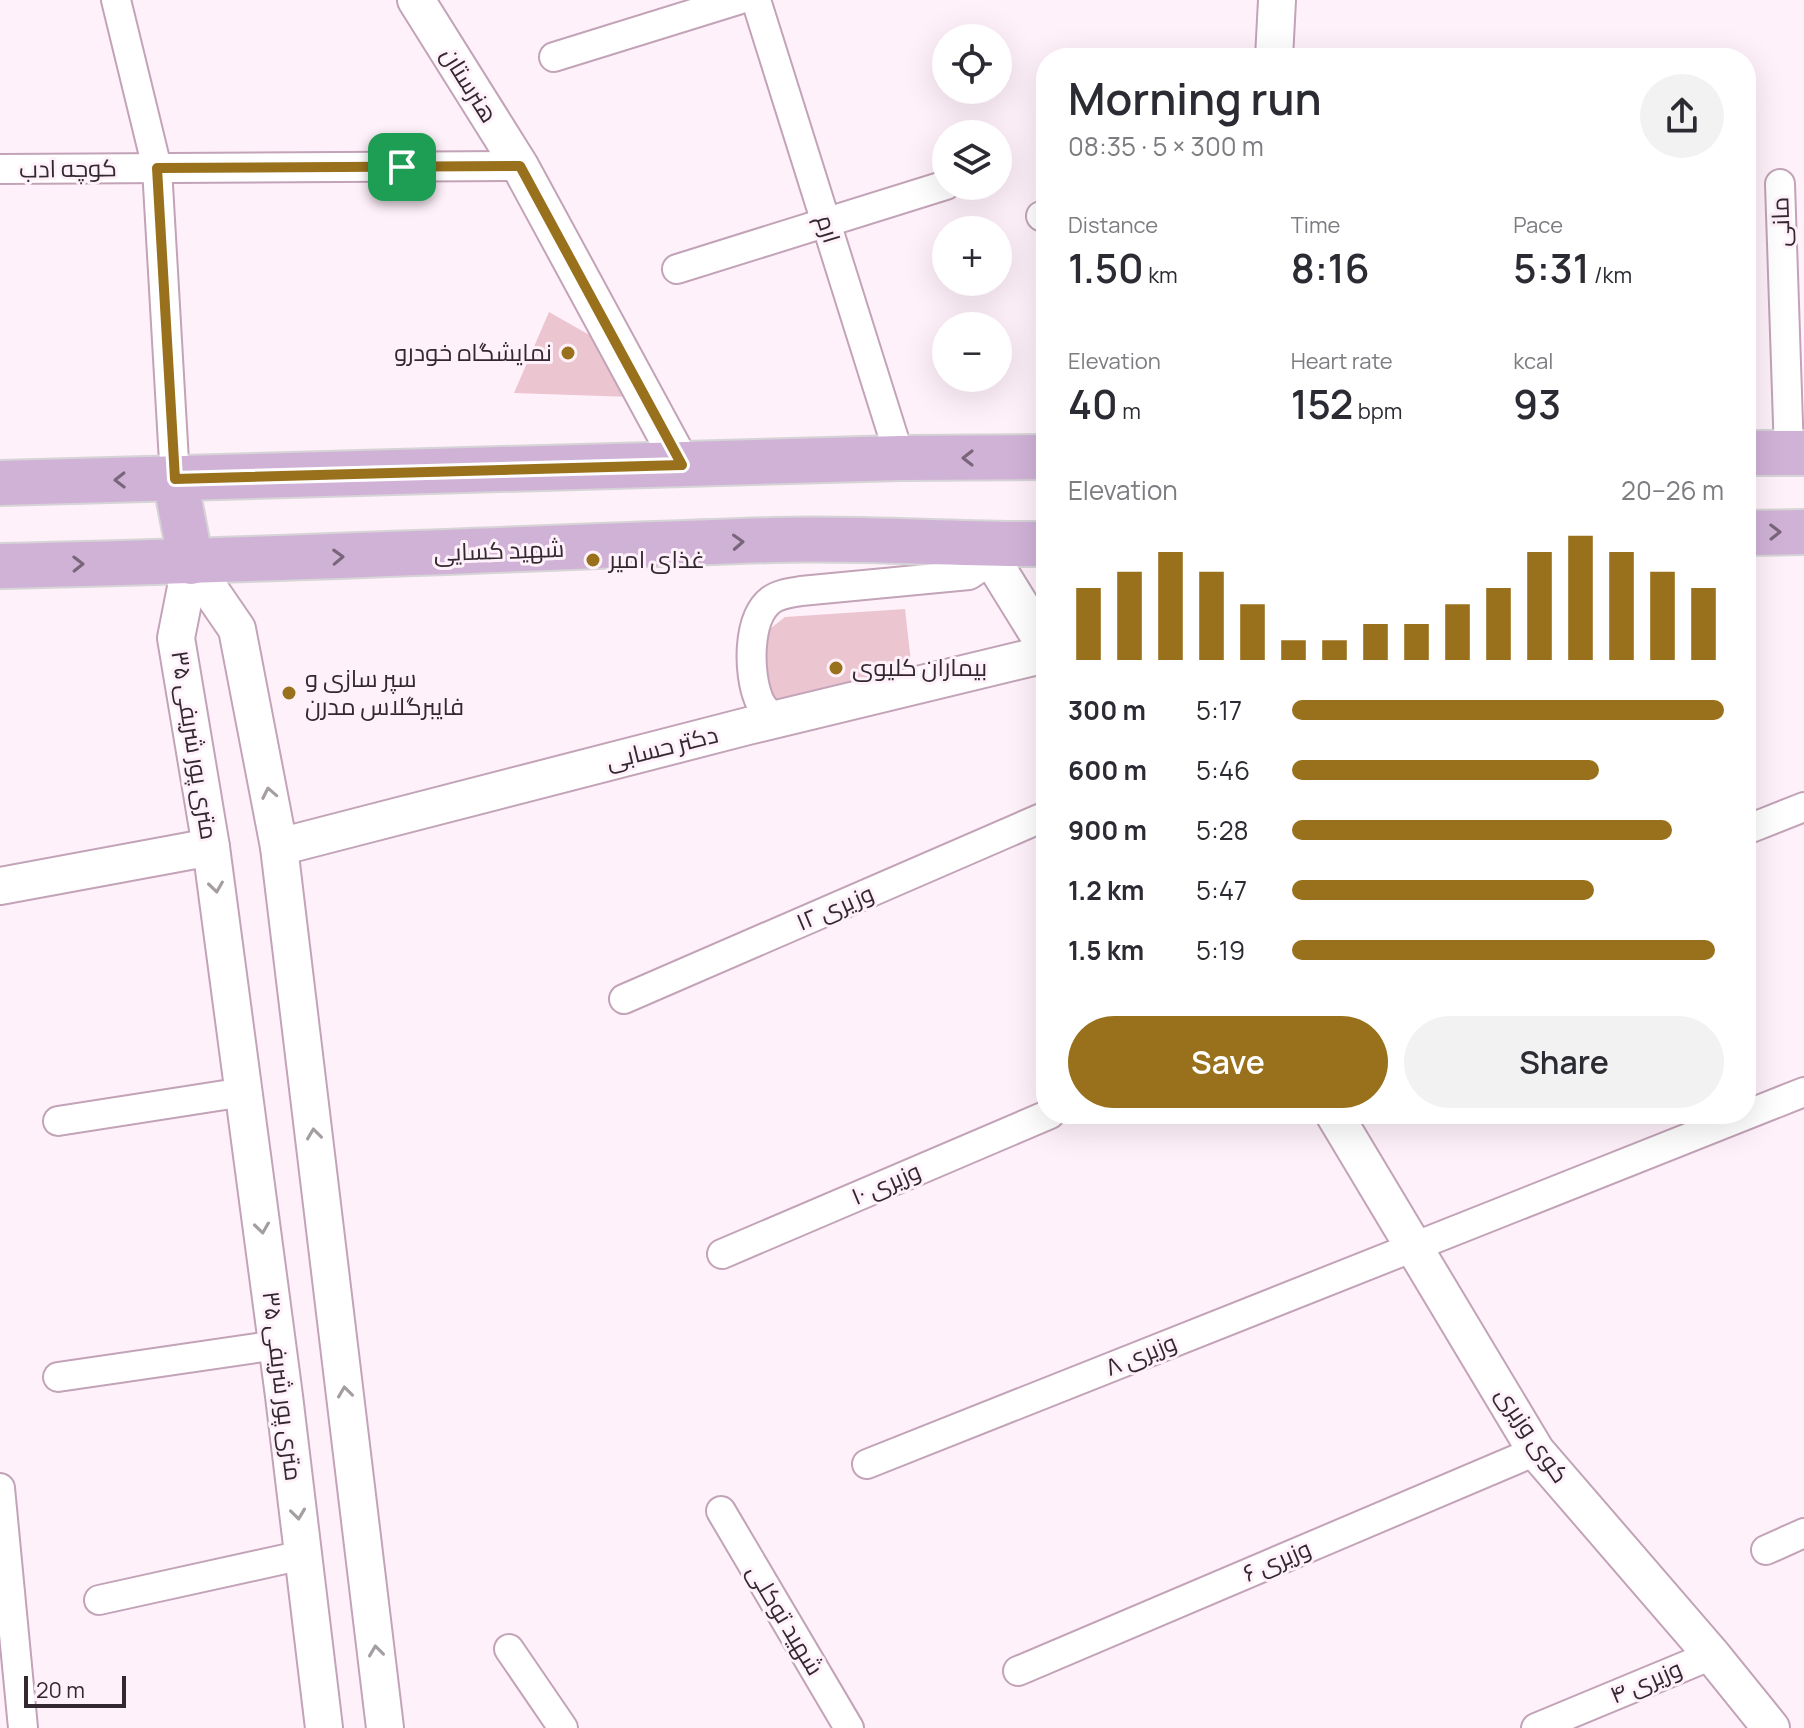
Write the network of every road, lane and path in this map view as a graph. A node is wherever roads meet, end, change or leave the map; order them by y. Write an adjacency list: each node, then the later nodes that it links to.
1 (116, 0): 9 (street)
2 (416, 0): 8 (street, هنرستان)
3 (738, 0): 7 (street)
4 (756, 0): 13 (street, ارم)
5 (1277, 0): 6 (street)
6 (1275, 48)
7 (554, 57)
8 (520, 166): 9 (street, کوچه ادب); 19 (street, هنرستان)
9 (157, 168): 10 (street, کوچه ادب); 20 (street)
10 (0, 169)
11 (1780, 184): 16 (street, مانی)
12 (932, 189): 13 (street)
13 (827, 223): 14 (street); 18 (street, ارم)
14 (677, 269)
15 (1756, 453): 16 (main road)
16 (1797, 453)
17 (1036, 457): 18 (main road, one-way to 18)
18 (900, 458): 19 (main road)
19 (682, 465): 20 (main road)
20 (175, 479): 21 (main road, one-way to 21); 26 (main road)
21 (0, 483)
22 (1804, 532): 23 (main road, one-way to 22)
23 (1756, 533)
24 (1036, 545): 25 (main road, شهید کسایی)
25 (993, 550): 26 (main road, شهید کسایی, one-way to 25); 28 (street); 30 (street)
26 (191, 562): 27 (main road, شهید کسایی, one-way to 26); 34 (street, ۳۵ متری پور شریفی); 35 (street, one-way to 26)
27 (0, 566)
28 (1036, 629)
29 (1036, 656): 30 (street, دکتر حسابی)
30 (774, 720): 35 (street, دکتر حسابی)
31 (1804, 807): 33 (street)
32 (1036, 820): 37 (street, وزيری ۱۲)
33 (1756, 826)
34 (211, 847): 36 (street); 38 (street, ۳۵ متری پور شریفی, one-way to 38)
35 (279, 847): 62 (street, one-way to 35)
36 (0, 886)
37 (624, 999)
38 (244, 1092): 42 (street); 47 (street, ۳۵ متری پور شریفی, one-way to 47)
39 (1804, 1092): 40 (street, وزیری ۸)
40 (1756, 1111)
41 (1036, 1120): 46 (street, وزیری ۱۰)
42 (58, 1121)
43 (1340, 1124): 45 (street, کوی وزیری)
44 (1723, 1124): 45 (street, وزیری ۸)
45 (1415, 1246): 49 (street, کوی وزیری); 50 (street, وزیری ۸)
46 (722, 1254)
47 (277, 1345): 48 (street); 55 (street, ۳۵ متری پور شریفی, one-way to 55)
48 (58, 1377)
49 (1536, 1451): 58 (street, کوی وزیری); 59 (street, وزیری ۶)
50 (867, 1464)
51 (0, 1488): 60 (street)
52 (721, 1511): 64 (street, شهید توکلی)
53 (1804, 1533): 54 (street)
54 (1766, 1550)
55 (303, 1555): 56 (street); 61 (street, ۳۵ متری پور شریفی)
56 (99, 1600)
57 (509, 1649): 63 (street)
58 (1712, 1655): 65 (street, وزیری ۴); 66 (street, کوی وزیری)
59 (1018, 1671)
60 (23, 1728)
61 (324, 1728)
62 (385, 1728)
63 (563, 1728)
64 (849, 1728)
65 (1536, 1728)
66 (1771, 1728)

